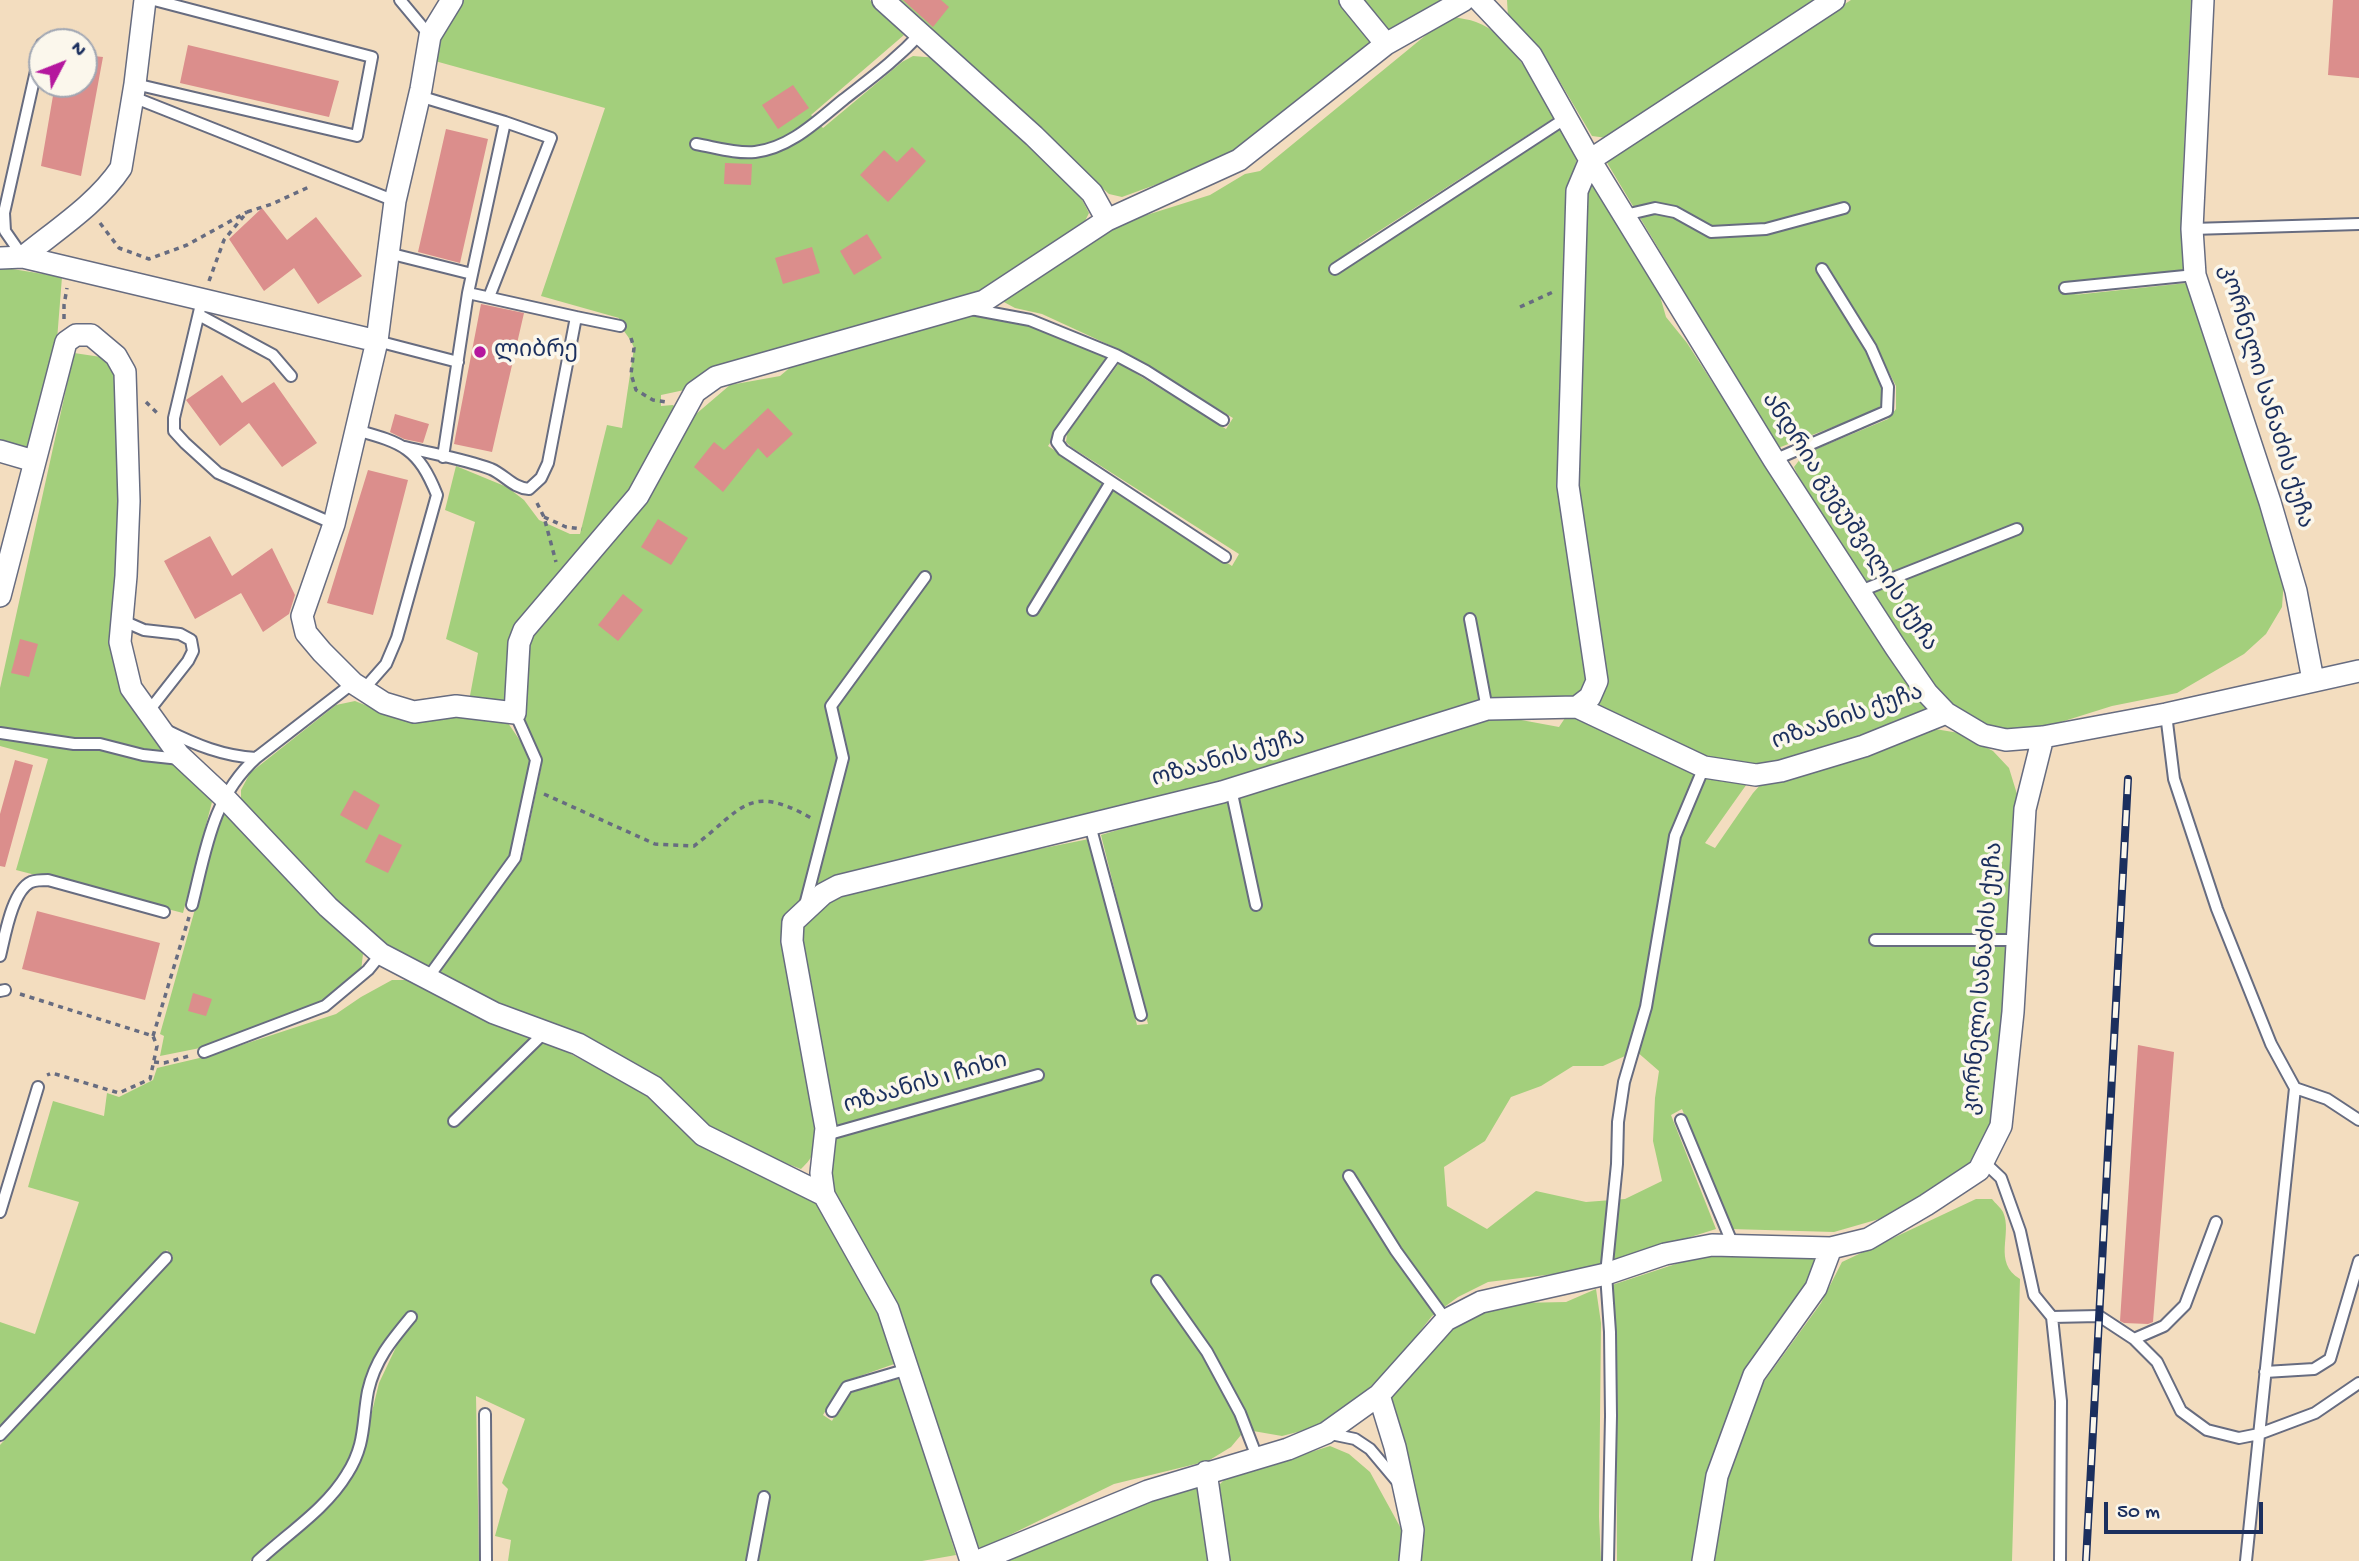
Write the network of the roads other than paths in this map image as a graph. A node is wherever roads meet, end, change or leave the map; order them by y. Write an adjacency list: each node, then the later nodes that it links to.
1 (145, 0): 14 (street)
2 (155, 0): 14 (lane)
3 (400, 0): 12 (lane)
4 (883, 0): 11 (street)
5 (1350, 0): 13 (street)
6 (1464, 0): 13 (street)
7 (1479, 0): 17 (street, ანდრია გუგუშვილის ქუჩა)
8 (1834, 0): 20 (street)
9 (2203, 0): 26 (street, კორნელი სანაძის ქუჩა)
10 (449, 1): 12 (street)
11 (921, 33): 19 (lane); 24 (street)
12 (430, 36): 15 (street)
13 (1386, 44): 24 (street)
14 (134, 91): 21 (lane); 28 (street)
15 (419, 96): 18 (lane); 21 (street)
16 (30, 98): 28 (lane)
17 (1566, 118): 20 (street, ანდრია გუგუშვილის ქუჩა); 30 (lane)
18 (505, 122): 32 (lane); 36 (lane)
19 (696, 144)
20 (1590, 160): 23 (street, ანდრია გუგუშვილის ქუჩა); 65 (street)
21 (395, 201): 27 (street)
22 (1844, 208): 23 (lane)
23 (1625, 215): 50 (street, ანდრია გუგუშვილის ქუჩა)
24 (1107, 220): 38 (street)
25 (2359, 224): 26 (lane)
26 (2192, 229): 33 (street, კორნელი სანაძის ქუჩა)
27 (388, 253): 32 (lane); 41 (street)
28 (23, 257): 29 (street); 37 (street)
29 (0, 258)
30 (1335, 269)
31 (1822, 269): 50 (lane)
32 (472, 274): 35 (lane)
33 (2195, 275): 34 (lane); 63 (street, კორნელი სანაძის ქუჩა)
34 (2065, 288)
35 (468, 293): 36 (lane); 43 (lane)
36 (489, 297): 39 (lane)
37 (200, 307): 41 (street); 44 (lane); 53 (lane)
38 (963, 307): 42 (lane); 67 (street)
39 (576, 317): 40 (lane); 49 (lane)
40 (620, 326)
41 (377, 341): 43 (lane); 46 (street)
42 (1116, 355): 45 (lane); 52 (lane)
43 (458, 362): 49 (lane)
44 (291, 376)
45 (1223, 420)
46 (356, 430): 47 (lane); 53 (street)
47 (405, 447): 49 (lane); 64 (lane)
48 (0, 451): 51 (street)
49 (443, 457)
50 (1774, 460): 57 (street, ანდრია გუგუშვილის ქუჩა)
51 (34, 461): 58 (street); 61 (street)
52 (1111, 482): 55 (lane); 59 (lane)
53 (334, 524): 64 (street)
54 (2017, 529): 57 (lane)
55 (1225, 557)
56 (925, 577): 81 (lane)
57 (1858, 592): 68 (street, ანდრია გუგუშვილის ქუჩა)
58 (0, 594)
59 (1033, 610)
60 (1470, 619): 66 (lane)
61 (121, 620): 70 (street); 70 (lane)
62 (2359, 671): 63 (street, ანდრია გუგუშვილის ქუჩა)
63 (2314, 680): 69 (street, ანდრია გუგუშვილის ქუჩა)
64 (359, 686): 67 (street); 73 (lane)
65 (1577, 707): 66 (street, ოზაანის ქუჩა); 75 (street, ოზაანის ქუჩა)
66 (1487, 709): 76 (street, ოზაანის ქუჩა)
67 (515, 713): 87 (lane)
68 (1946, 713): 72 (street, ანდრია გუგუშვილის ქუჩა); 75 (street, ოზაანის ქუჩა)
69 (2166, 714): 72 (street, ანდრია გუგუშვილის ქუჩა); 93 (lane)
70 (153, 719): 73 (lane); 74 (street)
71 (0, 733): 74 (lane)
72 (2043, 737): 84 (street, კორნელი სანაძის ქუჩა)
73 (256, 758): 77 (lane)
74 (183, 759): 77 (street)
75 (1704, 767): 107 (lane)
76 (1231, 789): 78 (street, ოზაანის ქუჩა); 80 (lane)
77 (224, 797): 79 (lane); 85 (street)
78 (1090, 825): 81 (street, ოზაანის ქუჩა); 88 (lane)
79 (192, 905)
80 (1256, 905)
81 (804, 909): 97 (street)
82 (164, 912): 86 (lane)
83 (1875, 940): 84 (lane)
84 (2017, 940): 98 (street, კორნელი სანაძის ქუჩა)
85 (381, 954): 87 (street); 90 (lane)
86 (0, 956)
87 (427, 979): 89 (street)
88 (1141, 1015)
89 (545, 1032): 96 (lane); 100 (street)
90 (204, 1052)
91 (1038, 1075): 97 (lane, ოზაანის I ჩიხი)
92 (38, 1087): 101 (lane)
93 (2295, 1088): 95 (lane); 114 (lane)
94 (1681, 1120): 103 (lane)
95 (2359, 1120)
96 (454, 1121)
97 (825, 1135): 100 (street)
98 (1983, 1161): 104 (street, კორნელი სანაძის ქუჩა); 110 (lane)
99 (1349, 1176): 111 (lane)
100 (824, 1195): 113 (street)
101 (0, 1212)
102 (2216, 1222): 112 (lane)
103 (1733, 1245): 104 (street, კორნელი სანაძის ქუჩა); 107 (street, კორნელი სანაძის ქუჩა)
104 (1831, 1248): 134 (street)
105 (166, 1258): 121 (lane)
106 (2359, 1261): 114 (lane)
107 (1606, 1274): 111 (street, კორნელი სანაძის ქუჩა); 133 (lane)
108 (1157, 1281): 122 (lane)
109 (411, 1317): 126 (lane)
110 (2052, 1317): 112 (lane); 135 (lane)
111 (1446, 1320): 116 (street, კორნელი სანაძის ქუჩა)
112 (2134, 1339): 120 (lane)
113 (908, 1369): 117 (lane); 129 (street)
114 (2265, 1372): 120 (lane)
115 (2359, 1383): 120 (lane)
116 (1379, 1395): 119 (street, კორნელი სანაძის ქუჩა); 124 (street)
117 (832, 1411)
118 (485, 1414): 127 (lane)
119 (1326, 1433): 122 (street, კორნელი სანაძის ქუჩა); 124 (lane)
120 (2259, 1434): 136 (lane)
121 (0, 1435)
122 (1257, 1457): 123 (street, კორნელი სანაძის ქუჩა)
123 (1206, 1472): 130 (street, კორნელი სანაძის ქუჩა); 131 (street)
124 (1405, 1491): 132 (street)
125 (764, 1497): 128 (lane)
126 (258, 1561)
127 (486, 1561)
128 (752, 1561)
129 (971, 1561)
130 (978, 1561)
131 (1219, 1561)
132 (1410, 1561)
133 (1608, 1561)
134 (1703, 1561)
135 (2060, 1561)
136 (2246, 1561)

